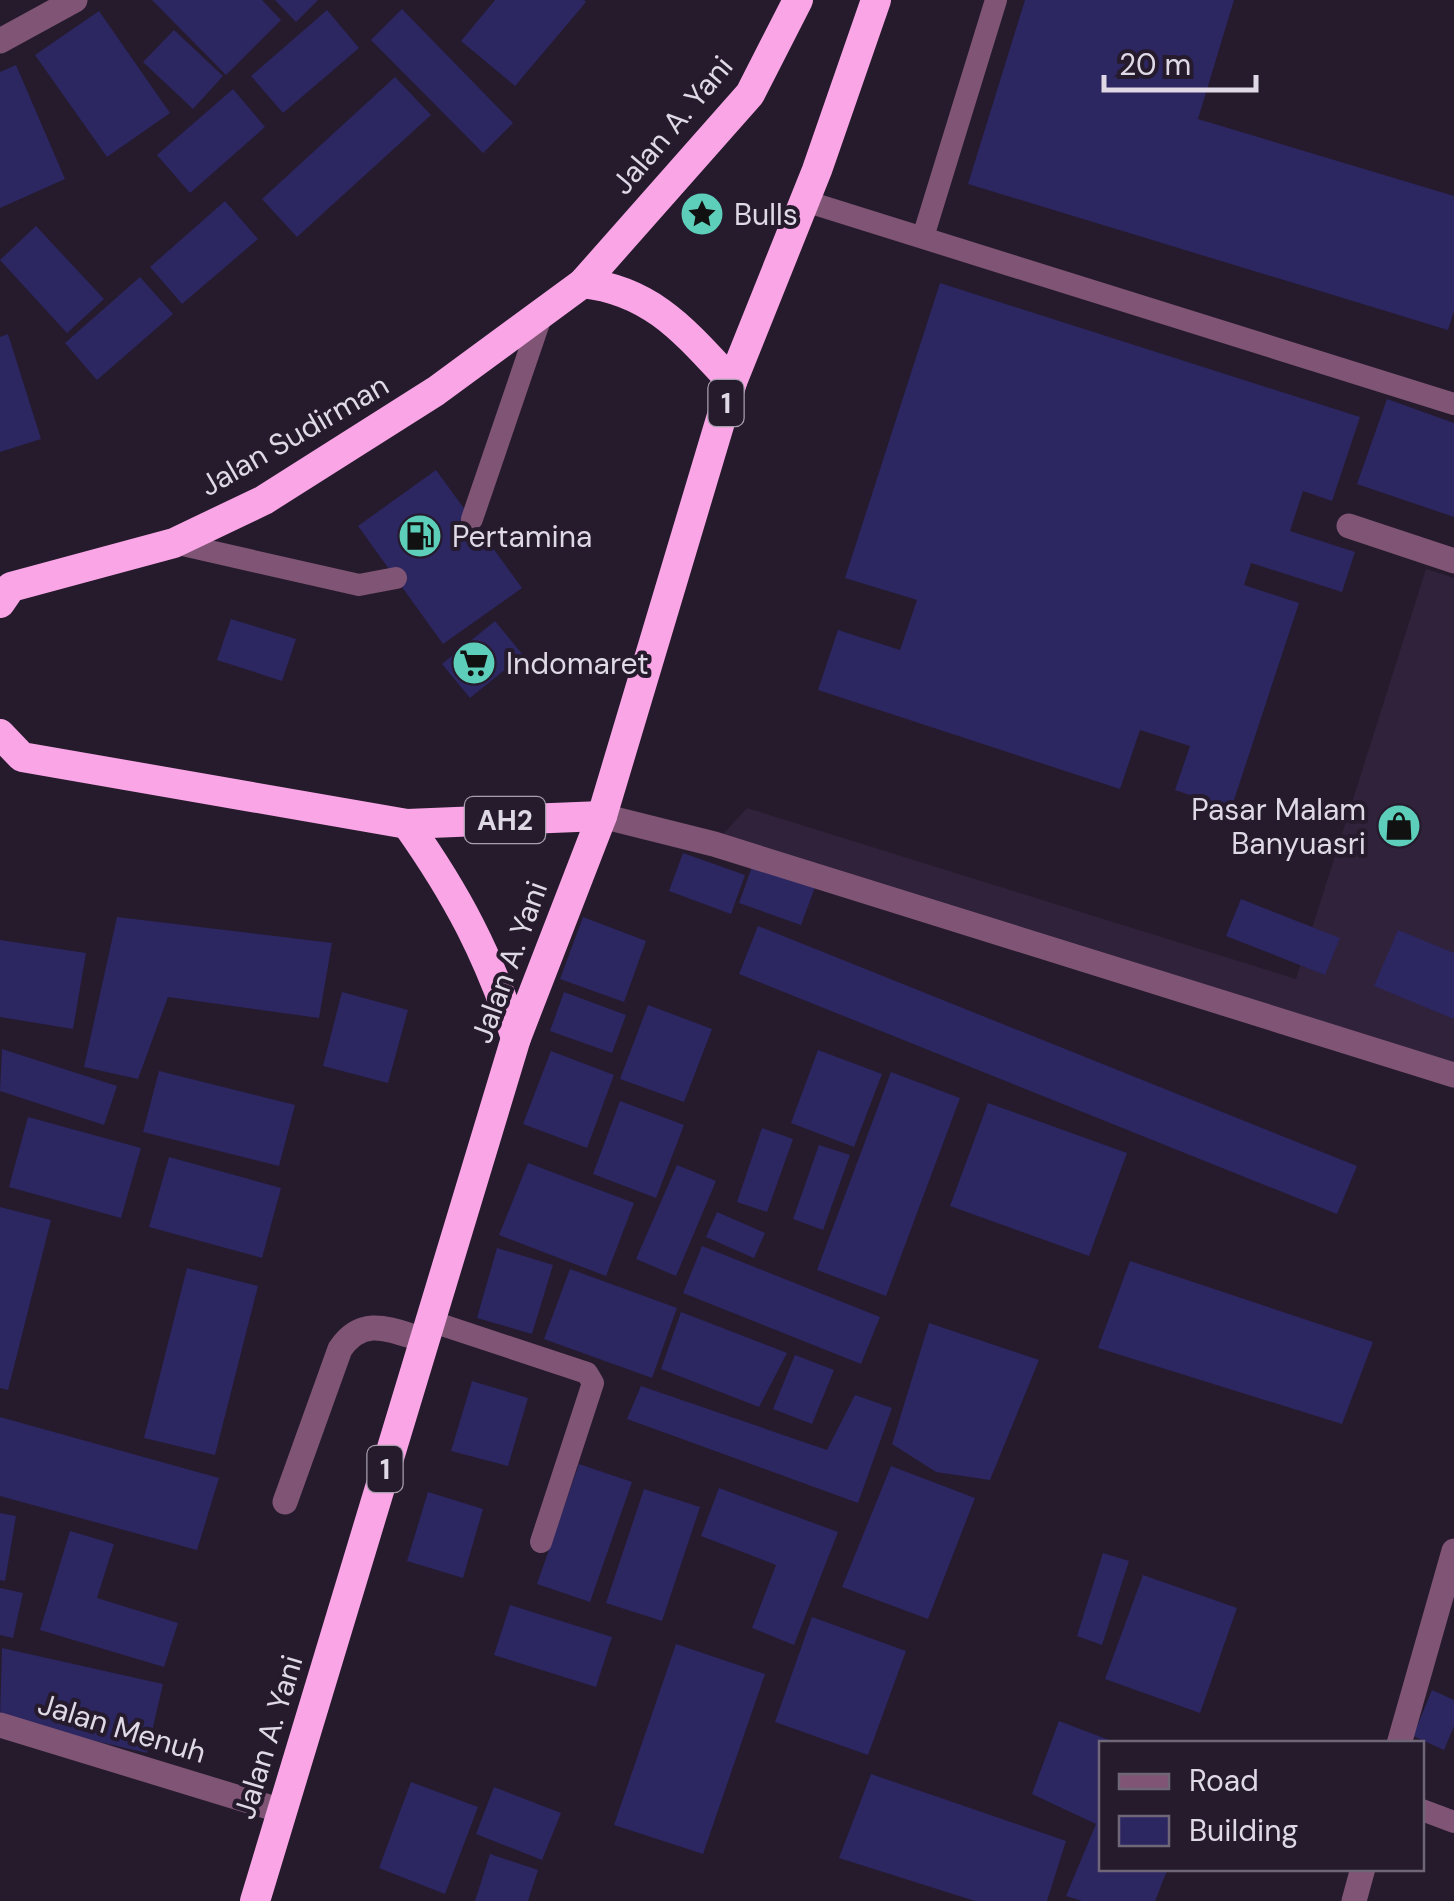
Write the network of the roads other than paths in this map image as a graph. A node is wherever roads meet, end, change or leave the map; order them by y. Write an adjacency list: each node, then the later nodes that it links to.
1 (798, 0): 8 (highway, Jalan A. Yani)
2 (876, 0): 6 (highway, Jalan A. Yani / 1)
3 (996, 0): 7 (lane)
4 (72, 1): 5 (street)
5 (0, 41)
6 (805, 202): 7 (lane); 10 (highway, Jalan A. Yani / 1)
7 (922, 237): 11 (lane)
8 (583, 284): 9 (highway, Jalan Sudirman); 10 (highway)
9 (542, 314): 12 (lane); 14 (highway, Jalan Sudirman)
10 (732, 382): 19 (highway, Jalan A. Yani / 1)
11 (1454, 404)
12 (472, 519)
13 (1349, 526): 15 (street)
14 (174, 543): 16 (lane); 17 (highway, Jalan Sudirman)
15 (1454, 560)
16 (396, 578)
17 (6, 595)
18 (0, 734): 20 (highway)
19 (602, 816): 20 (highway, AH2); 21 (highway, Jalan A. Yani / 1); 22 (street)
20 (407, 824): 21 (highway)
21 (516, 1038): 23 (highway, Jalan A. Yani / 1)
22 (1454, 1075)
23 (427, 1331): 24 (street); 25 (lane); 30 (highway, Jalan A. Yani / 1)
24 (285, 1502)
25 (541, 1542)
26 (1454, 1550): 28 (street)
27 (0, 1725): 30 (street, Jalan Menuh)
28 (1400, 1741)
29 (1424, 1811): 31 (lane)
30 (282, 1812): 33 (highway, Jalan A. Yani / 1)
31 (1454, 1822)
32 (1362, 1871): 34 (street)
33 (255, 1901)
34 (1354, 1901)

